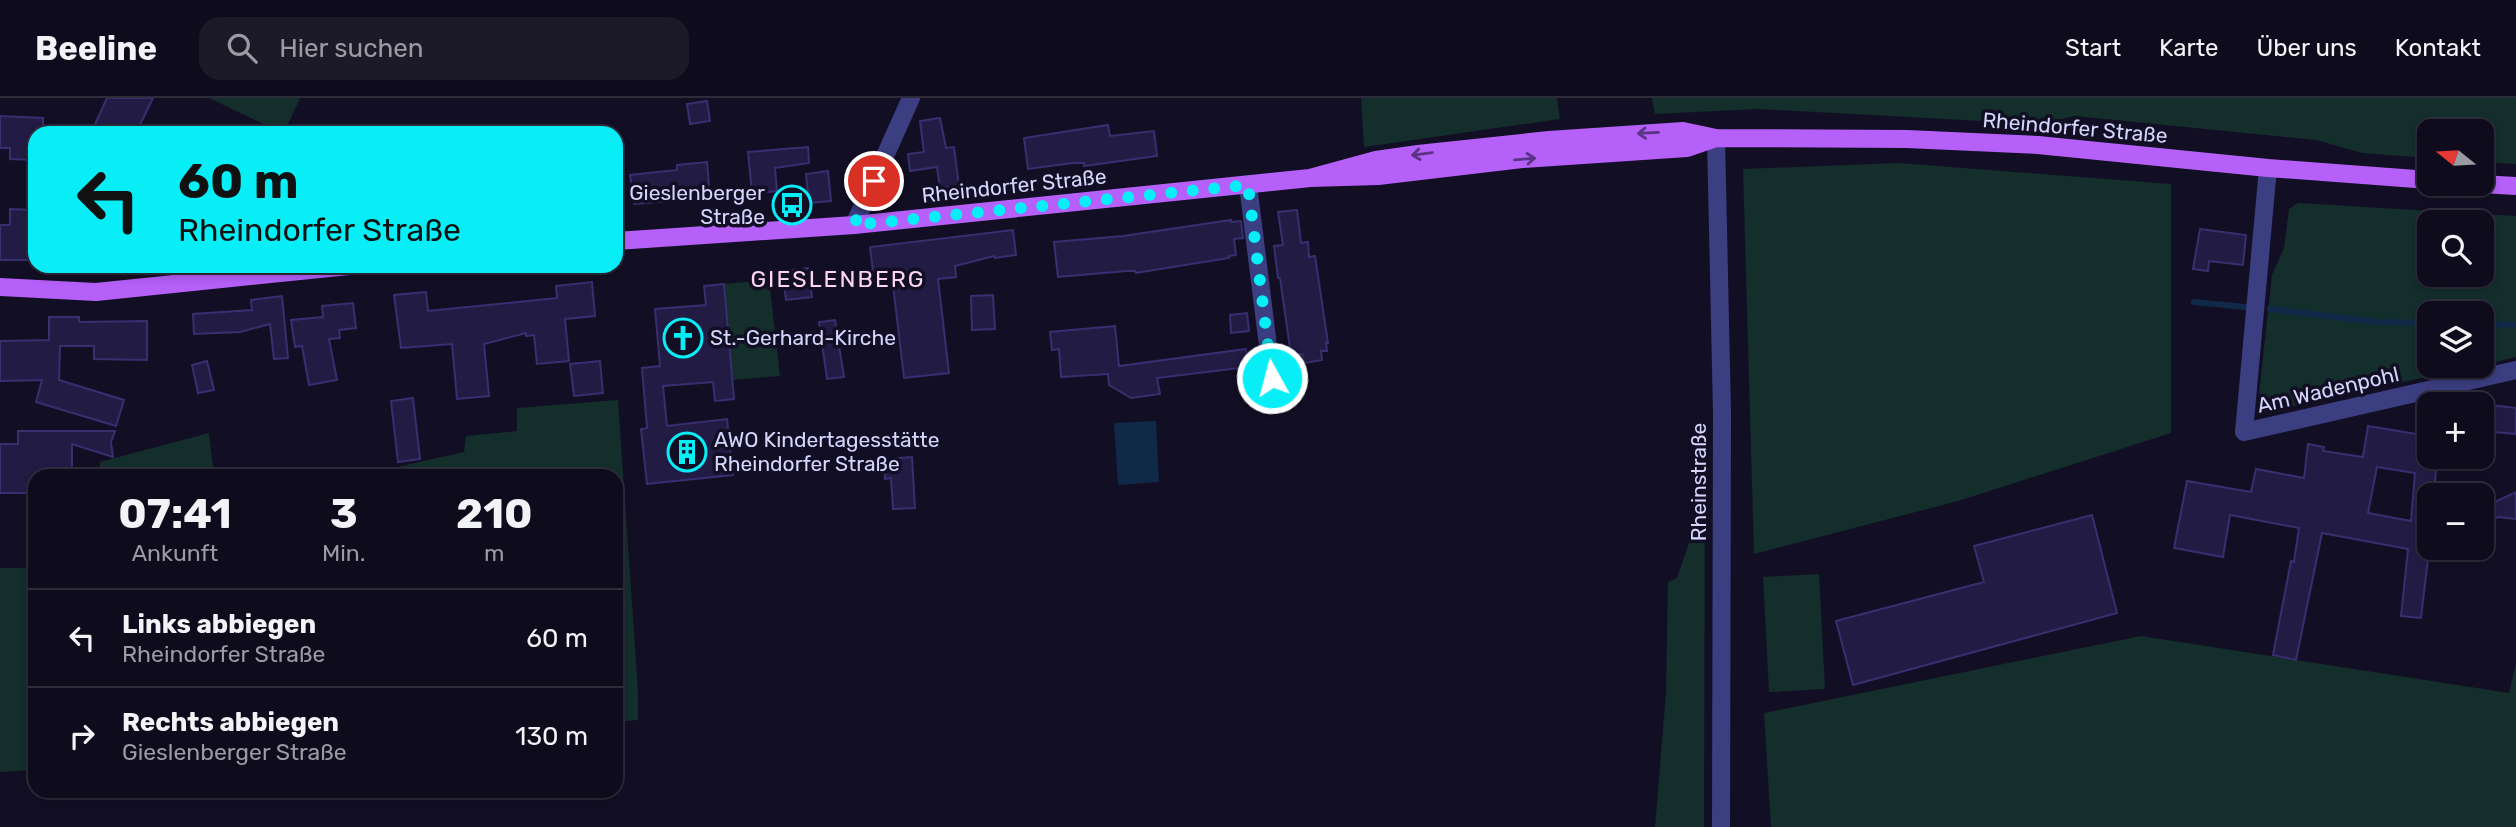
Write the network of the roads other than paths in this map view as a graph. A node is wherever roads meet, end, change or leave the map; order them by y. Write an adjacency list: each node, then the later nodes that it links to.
1 (911, 98): 8 (street)
2 (1716, 138): 3 (main road, Rheindorfer Straße); 5 (main road, Rheindorfer Straße); 14 (street, Rheinstraße)
3 (2268, 168): 4 (main road, Rheindorfer Straße); 12 (street, Am Wadenpohl)
4 (2417, 179)
5 (1248, 185): 8 (main road, Rheindorfer Straße); 13 (street)
6 (2494, 185): 7 (main road)
7 (2516, 186)
8 (854, 225): 9 (main road, Rheindorfer Straße)
9 (623, 241)
10 (281, 273): 11 (main road)
11 (0, 287)
12 (2516, 370)
13 (1272, 378)
14 (1721, 827)

